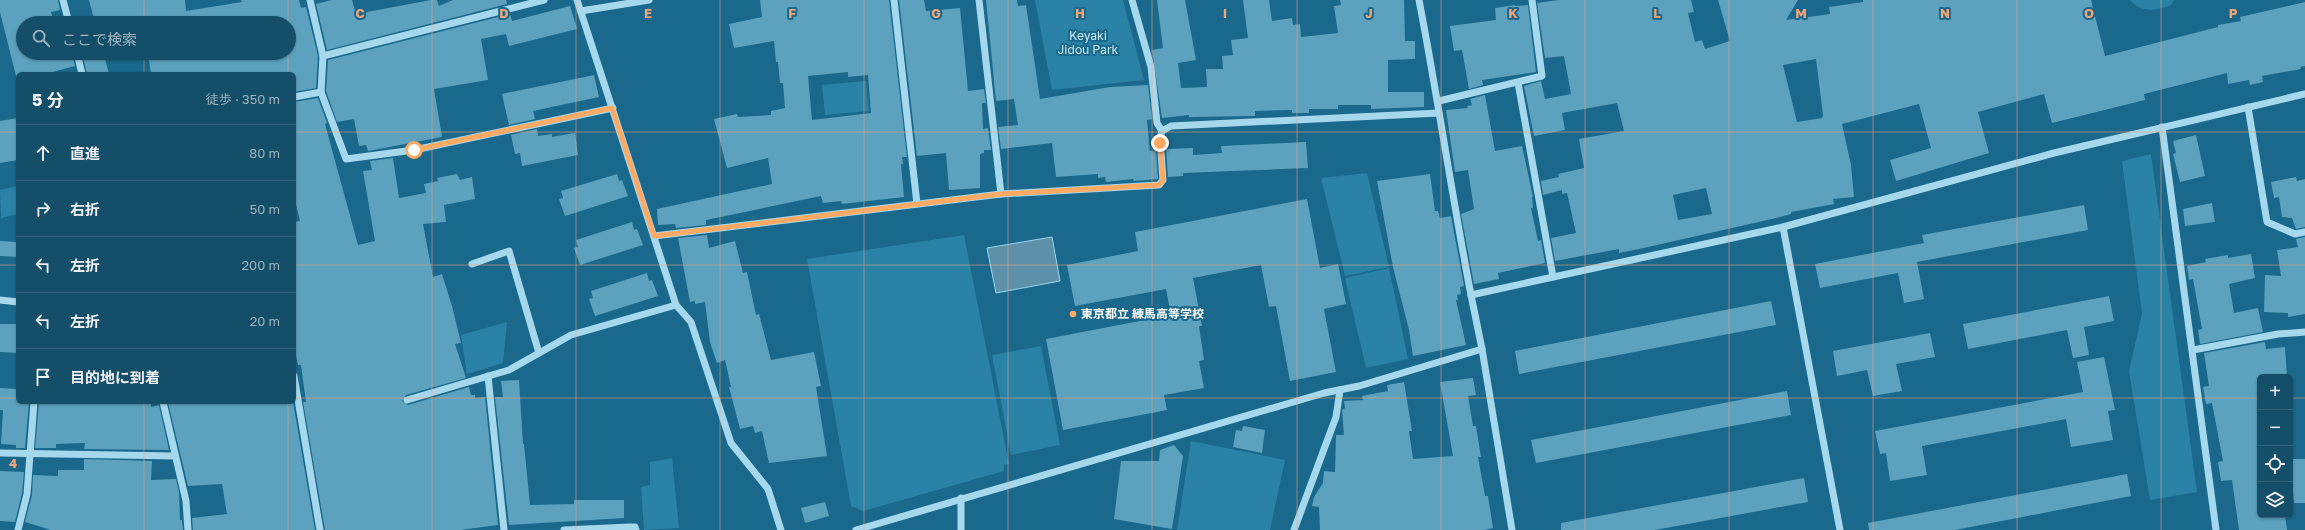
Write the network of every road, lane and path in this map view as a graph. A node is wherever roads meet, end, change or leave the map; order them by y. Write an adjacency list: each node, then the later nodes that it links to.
1 (63, 0): 12 (street)
2 (310, 0): 13 (street)
3 (544, 0): 13 (street)
4 (577, 0): 11 (street)
5 (648, 0): 11 (street)
6 (894, 0): 27 (street)
7 (979, 0): 26 (street)
8 (1132, 0): 25 (street)
9 (1419, 0): 20 (street)
10 (1532, 0): 16 (street)
11 (581, 12): 22 (street)
12 (67, 16)
13 (323, 56): 17 (street)
14 (79, 60): 15 (street)
15 (82, 72)
16 (1518, 83): 20 (street); 32 (street)
17 (321, 92): 19 (street); 22 (street)
18 (2305, 94): 21 (street)
19 (296, 97)
20 (1439, 101): 23 (street)
21 (2248, 107): 24 (street); 29 (street)
22 (612, 108): 30 (street)
23 (1439, 113): 25 (street); 33 (street)
24 (2162, 127): 28 (street); 39 (street)
25 (1162, 130): 26 (street)
26 (1001, 194): 27 (street)
27 (916, 204): 30 (street)
28 (1783, 227): 32 (street); 62 (street)
29 (2305, 232)
30 (654, 236): 36 (street)
31 (472, 264): 40 (street)
32 (1553, 277): 33 (street)
33 (1471, 295): 38 (street)
34 (0, 300): 35 (street)
35 (16, 302)
36 (676, 305): 40 (street); 57 (street)
37 (2305, 332): 39 (street)
38 (1482, 349): 43 (street); 61 (street)
39 (2193, 350): 63 (street)
40 (539, 353): 41 (street)
41 (488, 376): 44 (street); 54 (street)
42 (296, 388): 53 (street)
43 (1340, 390): 50 (street); 60 (street)
44 (407, 400)
45 (34, 404): 48 (street)
46 (163, 404): 49 (street)
47 (0, 453): 48 (street)
48 (30, 455): 49 (street); 51 (street)
49 (175, 456): 52 (street)
50 (961, 498): 58 (street); 59 (street)
51 (18, 530)
52 (188, 530)
53 (320, 530)
54 (504, 530)
55 (564, 530): 56 (street)
56 (636, 530)
57 (780, 530)
58 (856, 530)
59 (961, 530)
60 (1294, 530)
61 (1512, 530)
62 (1840, 530)
63 (2216, 530)

